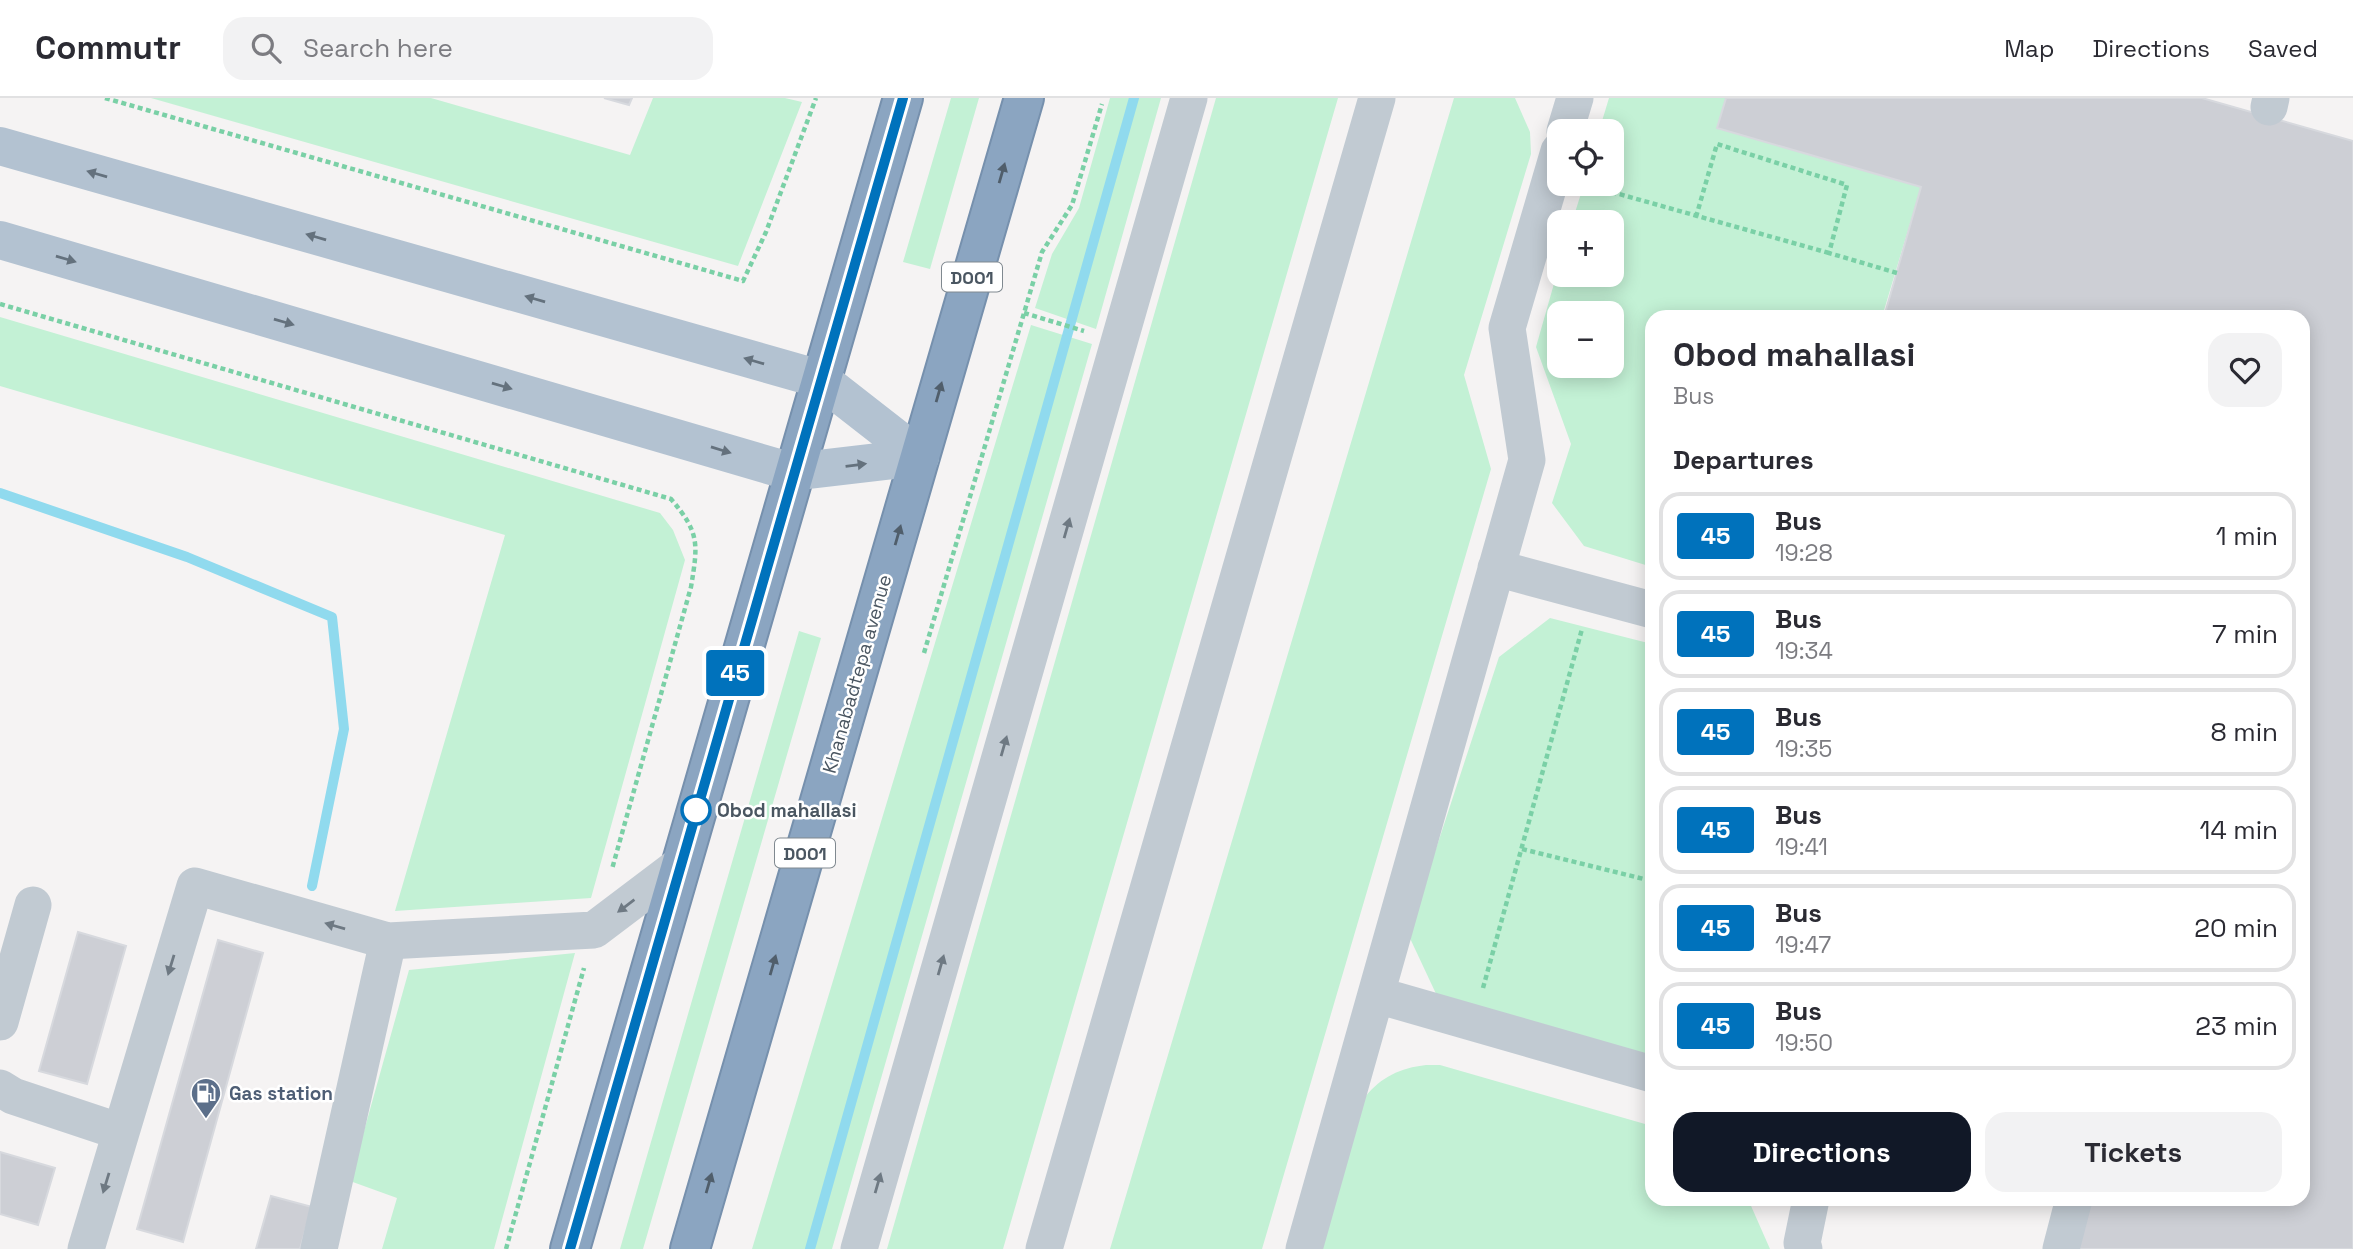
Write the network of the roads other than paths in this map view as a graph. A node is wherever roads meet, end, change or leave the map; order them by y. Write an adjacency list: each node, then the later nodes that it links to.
1 (903, 98): 8 (highway)
2 (1024, 98): 9 (highway, Khanabadtepa avenue / D001, one-way to 2)
3 (1189, 98): 27 (lane, one-way to 3)
4 (1377, 98): 28 (lane)
5 (0, 146): 8 (main road, one-way to 5)
6 (1547, 192): 11 (lane)
7 (0, 240): 10 (main road, one-way to 10)
8 (820, 379): 9 (main road); 10 (highway)
9 (920, 457): 10 (main road, one-way to 9); 26 (highway, Khanabadtepa avenue / D001, one-way to 9)
10 (792, 472): 13 (highway)
11 (1496, 569): 12 (lane); 16 (lane)
12 (1645, 608)
13 (680, 865): 15 (lane, one-way to 15); 25 (highway)
14 (33, 905): 17 (lane)
15 (388, 940): 20 (lane, one-way to 20); 24 (lane)
16 (1377, 995): 18 (lane); 29 (lane)
17 (0, 1022)
18 (1645, 1072)
19 (0, 1088): 20 (lane)
20 (121, 1132): 23 (lane, one-way to 23)
21 (1810, 1206): 30 (lane)
22 (2072, 1206): 31 (lane)
23 (86, 1249)
24 (319, 1249)
25 (570, 1249)
26 (690, 1249)
27 (859, 1249)
28 (1044, 1249)
29 (1304, 1249)
30 (1804, 1249)
31 (2060, 1249)

